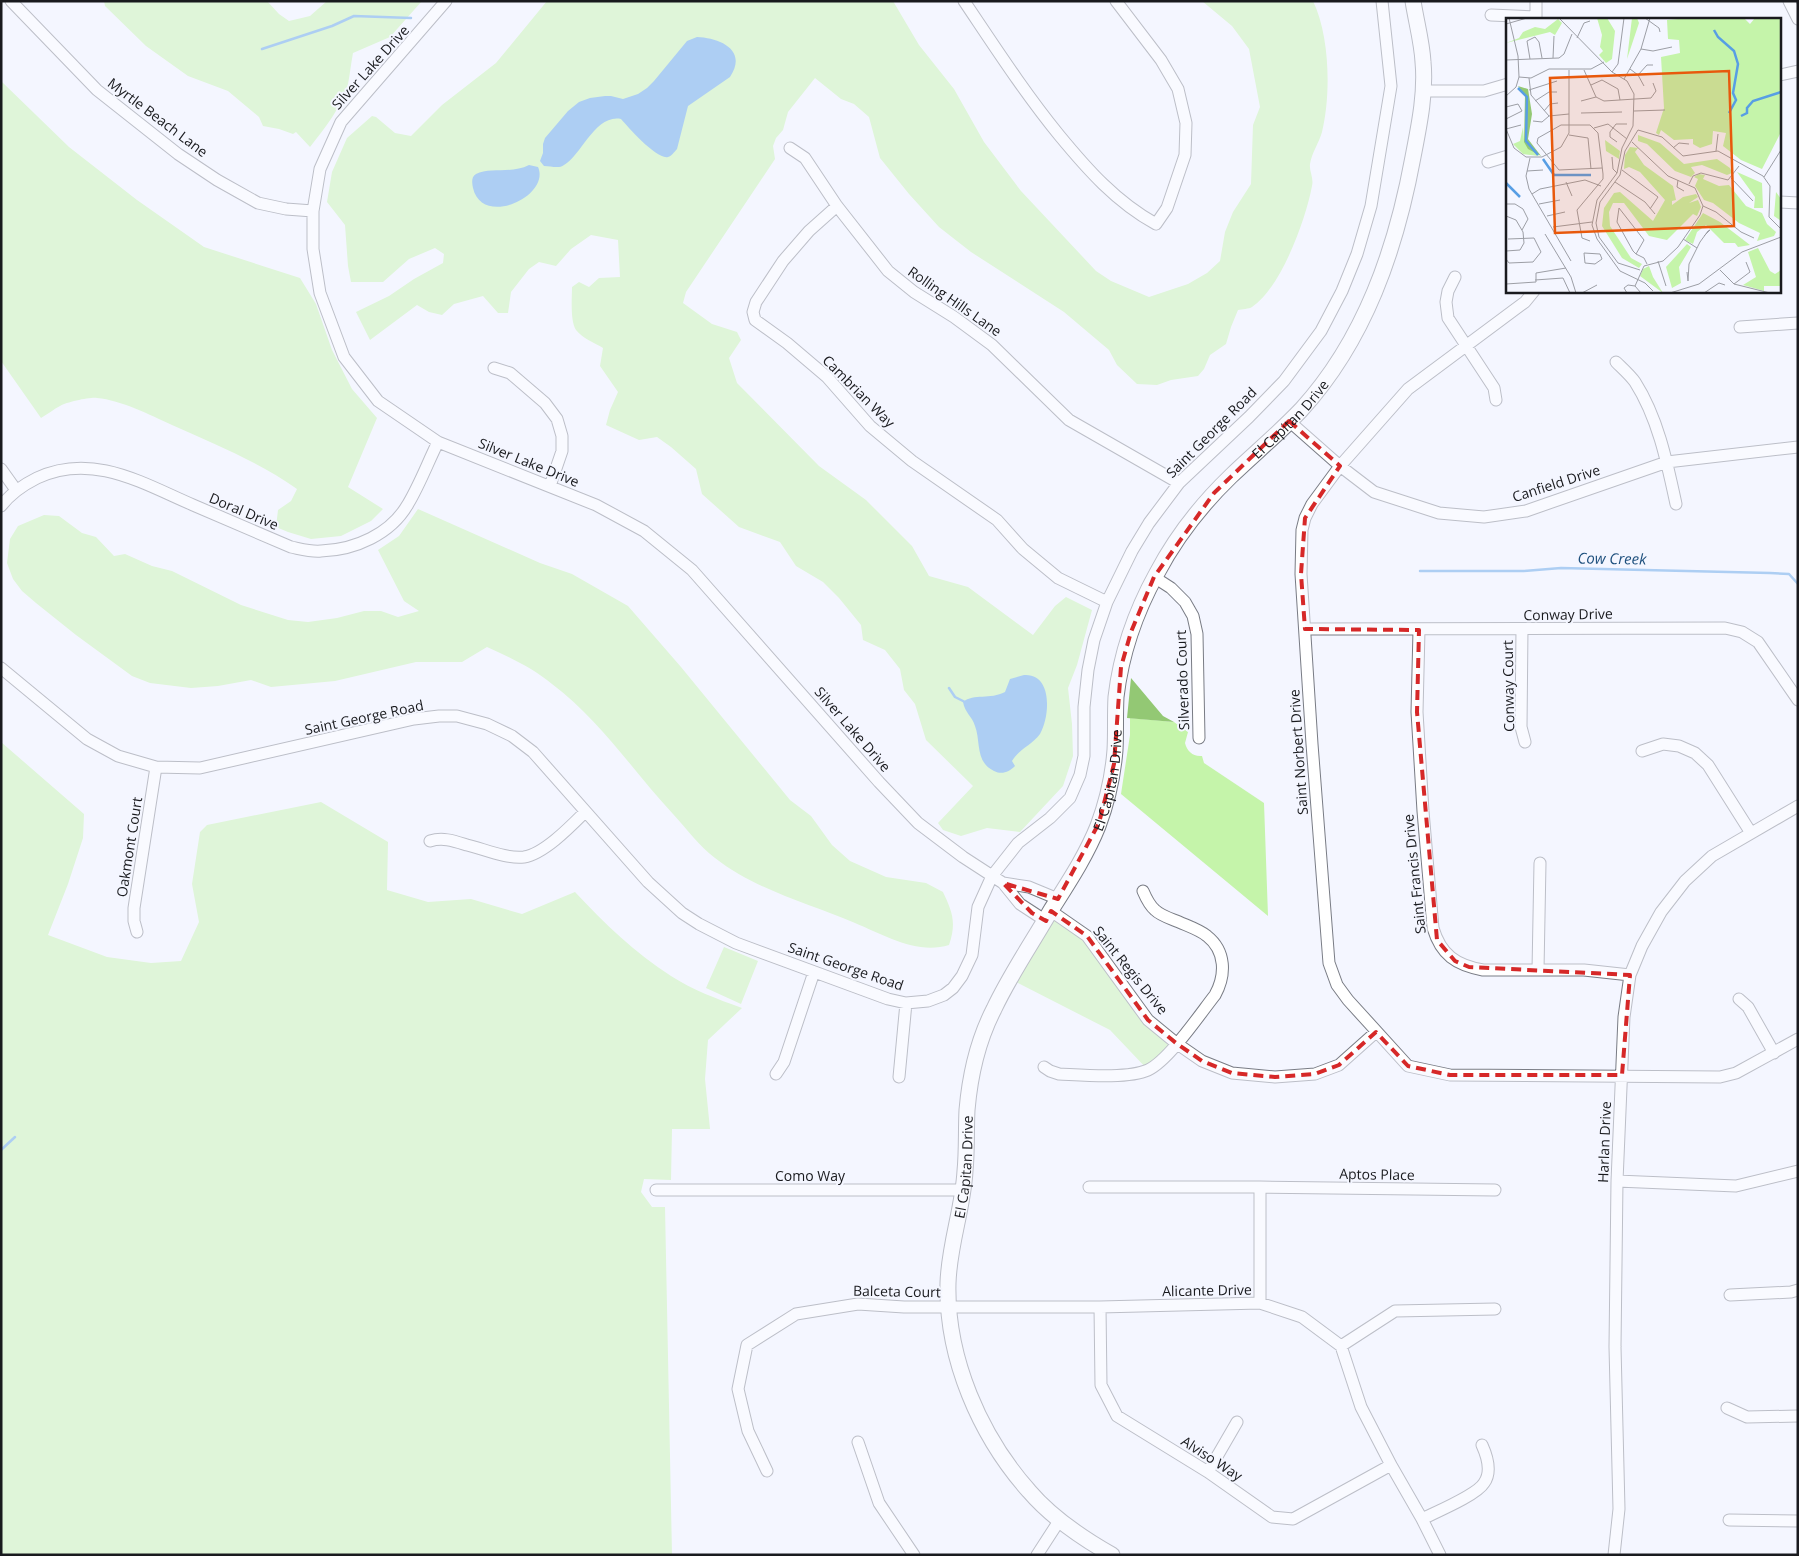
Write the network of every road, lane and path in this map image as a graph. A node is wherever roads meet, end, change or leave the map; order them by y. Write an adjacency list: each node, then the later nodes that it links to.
1 (11, 1): 22 (street, Myrtle Beach Lane)
2 (446, 1): 22 (street, Silver Lake Drive)
3 (964, 1): 4 (street)
4 (1116, 1)
5 (1382, 1): 37 (street, Saint George Road)
6 (1413, 1): 15 (street, El Capitan Drive)
7 (1536, 1): 10 (street)
8 (1789, 1): 11 (street)
9 (1491, 15): 10 (street)
10 (1536, 18)
11 (1798, 19)
12 (1798, 71): 13 (street)
13 (1782, 75)
14 (1506, 85): 15 (street)
15 (1423, 91): 31 (street, El Capitan Drive)
16 (790, 148): 21 (street, Rolling Hills Lane)
17 (1506, 157): 18 (street)
18 (1488, 162)
19 (1782, 202): 20 (street)
20 (1798, 202)
21 (836, 206): 37 (street, Rolling Hills Lane); 45 (street, Cambrian Way)
22 (313, 211): 32 (street, Silver Lake Drive)
23 (1455, 277): 27 (street)
24 (1533, 292): 27 (street, Saint Norbert Drive)
25 (1798, 323): 26 (street)
26 (1740, 327)
27 (1467, 346): 30 (street); 35 (street, Saint Norbert Drive)
28 (1616, 362): 34 (street)
29 (494, 368): 38 (street)
30 (1496, 400)
31 (1289, 421): 35 (street, Canfield Drive); 44 (street, El Capitan Drive)
32 (438, 442): 38 (street, Silver Lake Drive); 39 (street, Doral Drive)
33 (1798, 447): 34 (street, Canfield Drive)
34 (1667, 462): 35 (street, Canfield Drive); 40 (street)
35 (1340, 466): 43 (street, Saint Norbert Drive)
36 (1, 469): 39 (street)
37 (1179, 483): 45 (street, Saint George Road)
38 (550, 486): 60 (street, Silver Lake Drive)
39 (16, 490): 41 (street, Doral Drive)
40 (1676, 504)
41 (1, 506)
42 (1292, 516): 43 (street)
43 (1305, 518): 46 (street, Saint Norbert Drive)
44 (1154, 577): 51 (street, Silverado Court); 63 (street, El Capitan Drive)
45 (1107, 602): 60 (street, Saint George Road)
46 (1305, 629): 48 (street, Conway Drive); 70 (street, Saint Norbert Drive)
47 (1522, 629): 48 (street, Conway Drive); 50 (street, Conway Drive); 52 (street, Conway Court)
48 (1419, 630): 65 (street, Saint Francis Drive)
49 (1, 668): 54 (street, Saint George Road)
50 (1798, 700)
51 (1199, 738)
52 (1525, 742)
53 (1642, 750): 57 (street)
54 (156, 767): 56 (street, Saint George Road); 64 (street, Oakmont Court)
55 (1798, 806): 57 (street, Harlan Drive)
56 (585, 812): 58 (street); 66 (street, Saint George Road)
57 (1751, 833): 67 (street, Harlan Drive)
58 (430, 841)
59 (1540, 863): 65 (street)
60 (992, 876): 61 (street, Silver Lake Drive); 69 (street, Saint George Road)
61 (1004, 883): 63 (street); 63 (street)
62 (1143, 891): 72 (street)
63 (1052, 910): 72 (street, Saint Regis Drive); 83 (street, El Capitan Drive)
64 (137, 932)
65 (1538, 970): 67 (street, Saint Francis Drive)
66 (814, 972): 69 (street, Saint George Road); 75 (street)
67 (1630, 975): 76 (street, Harlan Drive)
68 (1739, 999): 73 (street)
69 (906, 1003): 77 (street)
70 (1376, 1032): 72 (street, Saint Regis Drive); 76 (street, Saint Norbert Drive)
71 (1798, 1039): 73 (street, Saint Norbert Drive)
72 (1176, 1043): 74 (street)
73 (1774, 1053): 76 (street, Saint Norbert Drive)
74 (1044, 1067)
75 (776, 1074)
76 (1622, 1075): 79 (street, Harlan Drive)
77 (899, 1078)
78 (1798, 1171): 79 (street)
79 (1617, 1181): 108 (street, Harlan Drive)
80 (1089, 1187): 81 (street, Aptos Place)
81 (1260, 1187): 84 (street, Aptos Place); 87 (street)
82 (656, 1190): 83 (street, Como Way)
83 (963, 1190): 88 (street, El Capitan Drive)
84 (1495, 1190)
85 (1798, 1290): 86 (street)
86 (1730, 1296)
87 (1260, 1303): 89 (street, Alicante Drive); 91 (street, Alicante Drive)
88 (949, 1307): 89 (street, Alicante Drive); 98 (street, Balceta Court); 102 (street, El Capitan Drive)
89 (1100, 1307): 99 (street, Alviso Way)
90 (1495, 1310): 91 (street)
91 (1342, 1346): 97 (street)
92 (1727, 1408): 93 (street)
93 (1798, 1416)
94 (1238, 1422): 99 (street)
95 (858, 1442): 104 (street)
96 (1482, 1445): 100 (street)
97 (1391, 1465): 99 (street, Alviso Way); 100 (street)
98 (767, 1471)
99 (1208, 1472)
100 (1422, 1519): 107 (street)
101 (1729, 1520): 103 (street)
102 (1059, 1521): 105 (street); 106 (street, El Capitan Drive)
103 (1798, 1521)
104 (914, 1555)
105 (1037, 1555)
106 (1112, 1555)
107 (1440, 1555)
108 (1614, 1555)

